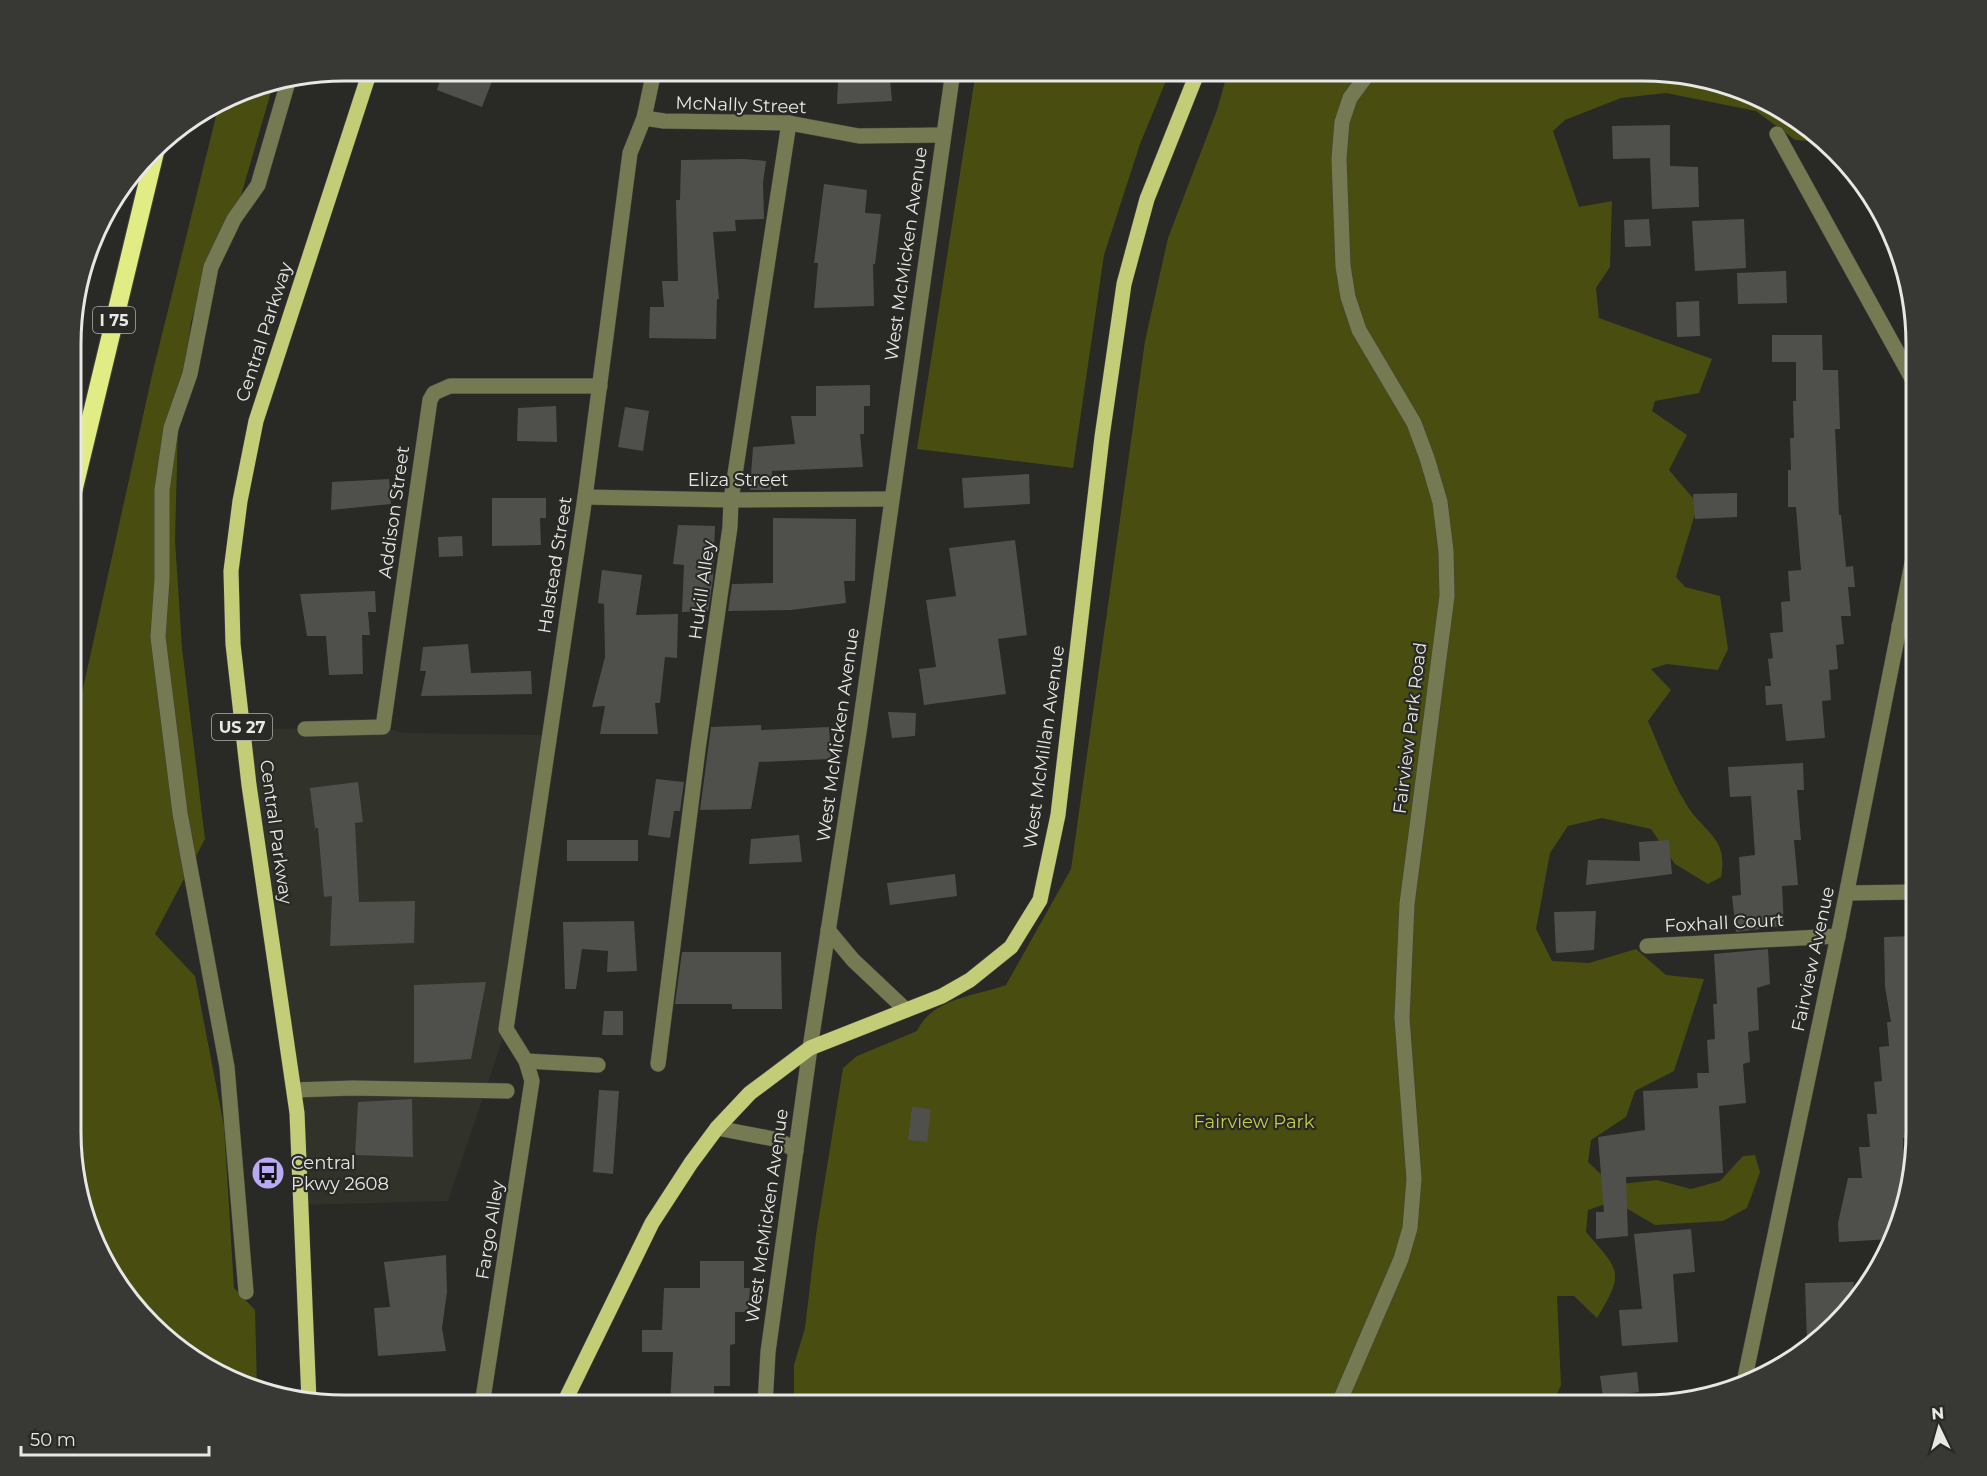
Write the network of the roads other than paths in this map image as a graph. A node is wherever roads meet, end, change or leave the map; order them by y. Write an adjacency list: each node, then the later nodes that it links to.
1 (366, 81): 32 (main road, Central Parkway / US 27)
2 (652, 81): 7 (street, Halstead Street)
3 (951, 81): 10 (street, West McMicken Avenue)
4 (1194, 81): 27 (main road, West McMillan Avenue)
5 (1363, 81): 42 (street, Fairview Park Road)
6 (286, 88): 36 (street)
7 (645, 118): 8 (street, McNally Street); 13 (street, Halstead Street)
8 (789, 123): 10 (street, McNally Street); 17 (street, Hukill Alley)
9 (1777, 134): 12 (street)
10 (943, 135): 16 (street, West McMicken Avenue)
11 (152, 164): 14 (highway, I 75)
12 (1906, 368)
13 (600, 386): 15 (street, Halstead Street); 21 (street, Addison Street)
14 (81, 459)
15 (585, 497): 17 (street, Eliza Street); 29 (street, Halstead Street)
16 (891, 499): 17 (street, Eliza Street); 24 (street, West McMicken Avenue)
17 (731, 500): 30 (street, Hukill Alley)
18 (1906, 592): 19 (street, Fairview Avenue)
19 (1899, 626): 20 (street); 23 (street, Fairview Avenue)
20 (1906, 626)
21 (305, 729)
22 (1906, 892): 23 (street)
23 (1846, 893): 25 (street, Fairview Avenue)
24 (828, 930): 27 (street); 28 (street, West McMicken Avenue)
25 (1838, 936): 26 (street, Foxhall Court); 37 (street, Fairview Avenue)
26 (1647, 946)
27 (906, 1010): 28 (main road, West McMillan Avenue)
28 (810, 1048): 34 (main road, West McMillan Avenue); 35 (street, West McMicken Avenue)
29 (526, 1061): 31 (street); 39 (street, Fargo Alley)
30 (658, 1064)
31 (598, 1065)
32 (294, 1090): 33 (street); 38 (main road, Central Parkway / US 27)
33 (507, 1091)
34 (717, 1128): 35 (street); 40 (main road, West McMillan Avenue)
35 (796, 1151): 41 (street, West McMicken Avenue)
36 (246, 1292)
37 (1746, 1374)
38 (309, 1393)
39 (484, 1395)
40 (568, 1395)
41 (766, 1395)
42 (1342, 1395)

